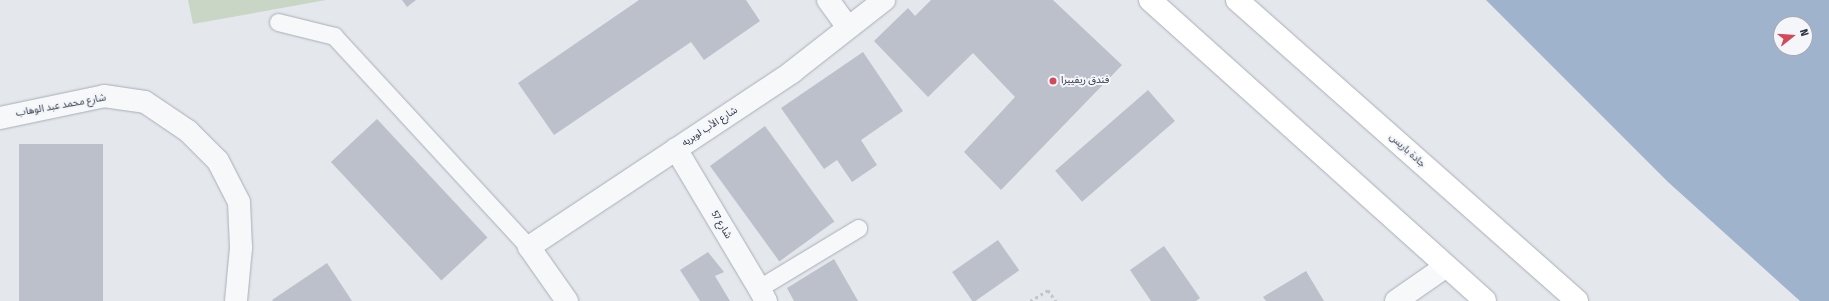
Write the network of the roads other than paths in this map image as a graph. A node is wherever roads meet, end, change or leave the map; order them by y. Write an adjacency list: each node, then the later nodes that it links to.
1 (828, 0): 6 (street)
2 (884, 0): 6 (street, شارع الأب لوبريه)
3 (1150, 0): 11 (highway)
4 (1237, 0): 17 (highway, جادة باريس)
5 (278, 22): 10 (lane)
6 (847, 26): 8 (street, شارع الأب لوبريه)
7 (0, 118): 13 (street, شارع محمد عبد الوهاب)
8 (676, 149): 10 (street, شارع الأب لوبريه); 12 (street, شارع 57)
9 (858, 228): 12 (lane)
10 (529, 247): 14 (street)
11 (1445, 267): 15 (street); 16 (highway)
12 (763, 294)
13 (236, 301)
14 (567, 301)
15 (1396, 301)
16 (1486, 301)
17 (1578, 301)

